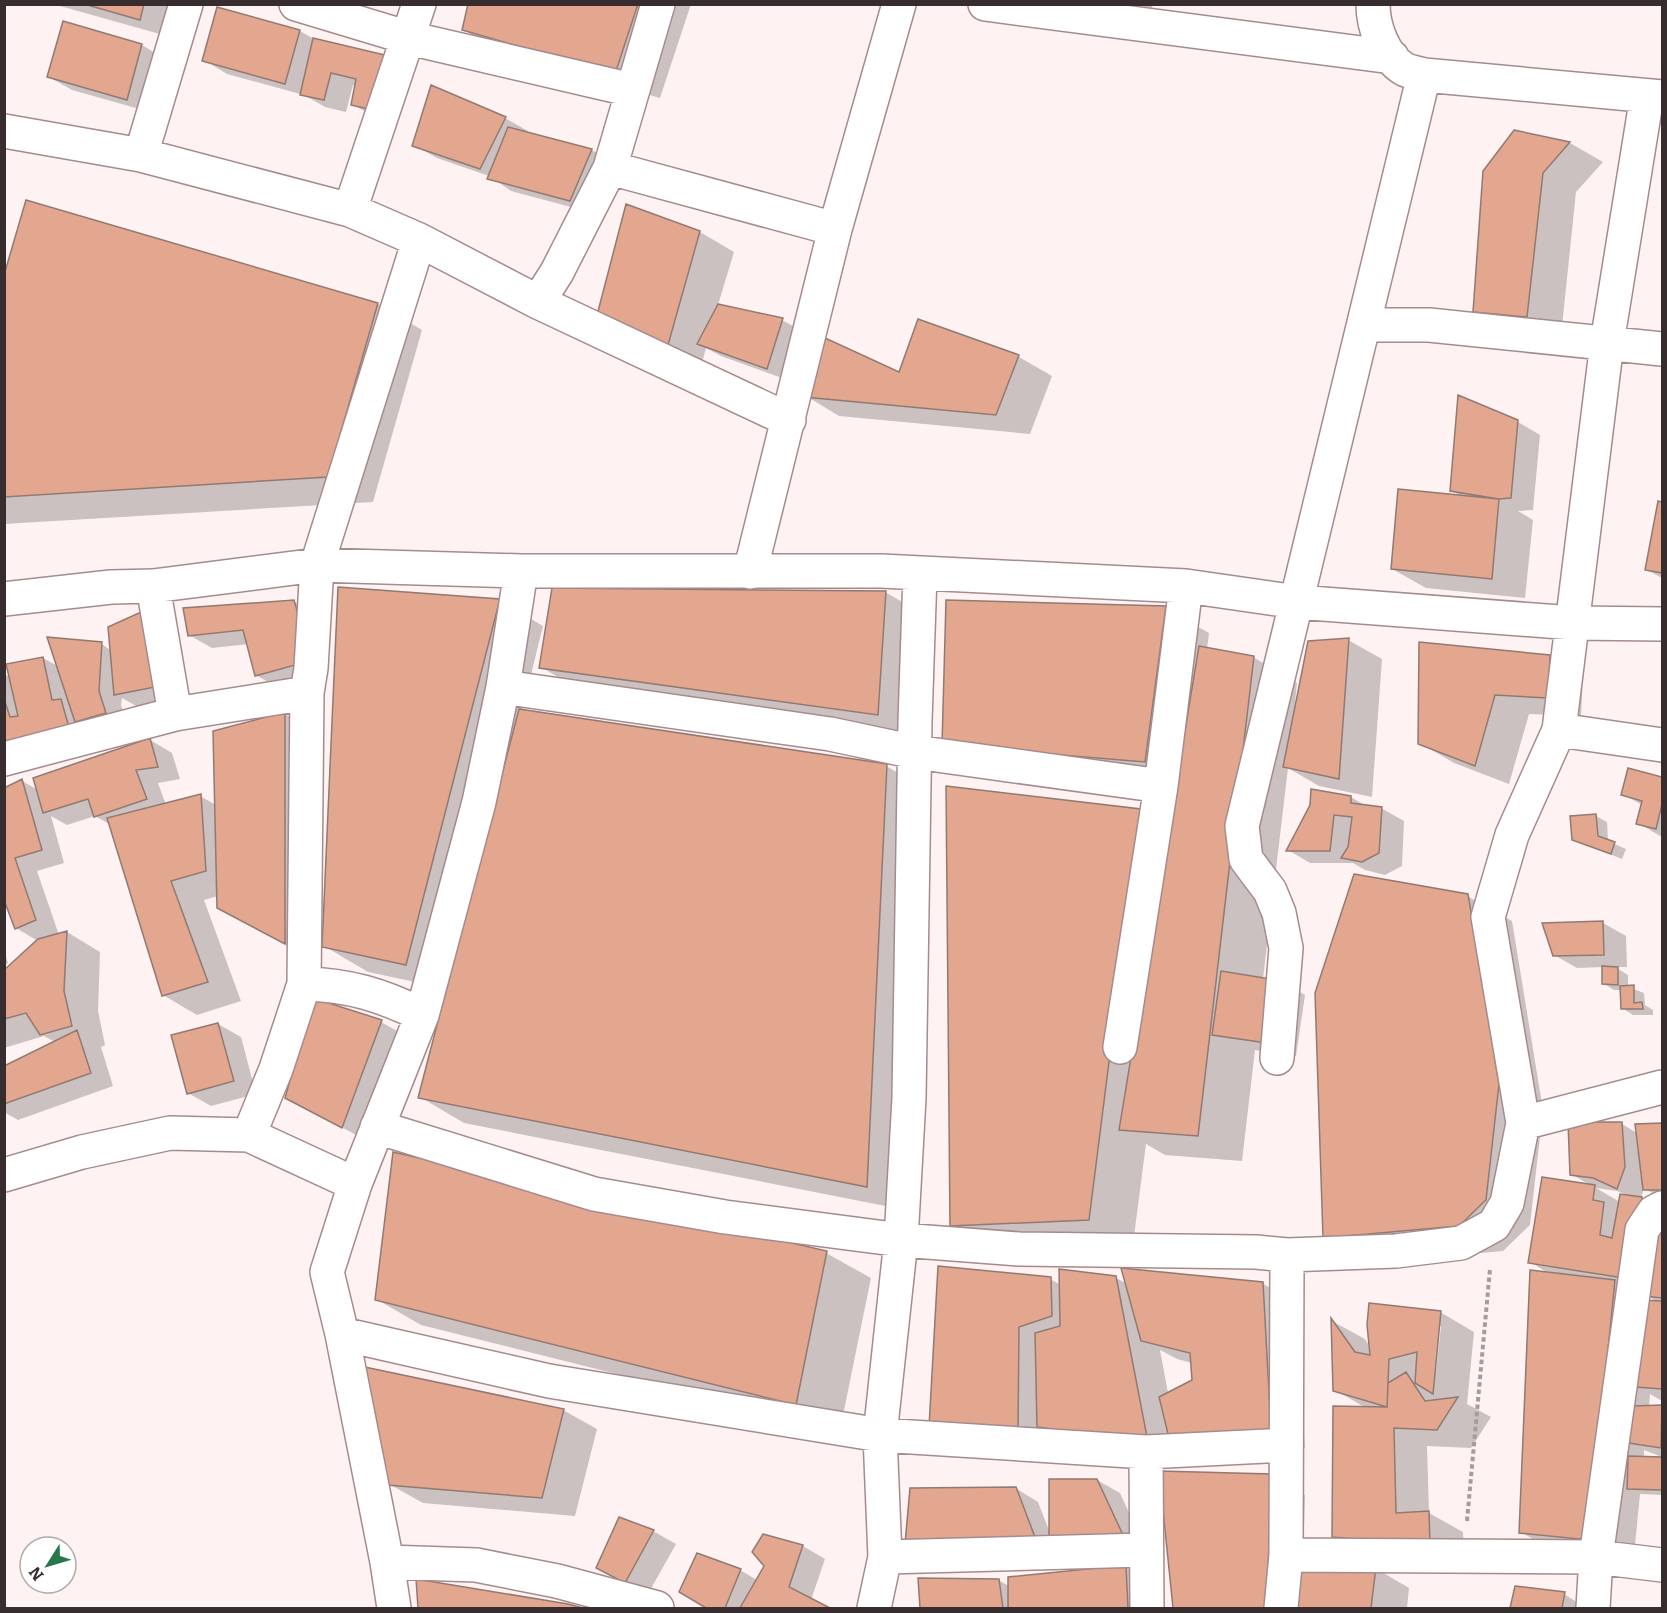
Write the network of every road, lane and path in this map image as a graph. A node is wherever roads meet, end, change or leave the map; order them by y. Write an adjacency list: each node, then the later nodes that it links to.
1 (186, 4): 14 (street)
2 (296, 4): 8 (street)
3 (419, 4): 8 (street)
4 (658, 4): 11 (street)
5 (898, 4): 17 (street)
6 (985, 4): 9 (street)
7 (1373, 4): 9 (street)
8 (409, 38): 11 (street); 16 (street)
9 (1392, 57): 10 (street)
10 (1424, 75): 12 (street); 20 (street)
11 (632, 90): 15 (street)
12 (1655, 96): 21 (street)
13 (4, 131): 14 (street)
14 (141, 154): 16 (street)
15 (610, 168): 17 (street); 19 (street)
16 (350, 210): 18 (street)
17 (835, 229): 23 (street)
18 (419, 240): 19 (street); 24 (street)
19 (538, 302): 23 (street)
20 (1365, 325): 21 (street); 31 (street)
21 (1606, 342): 22 (street); 32 (street)
22 (1662, 349)
23 (789, 420): 26 (street)
24 (317, 565): 25 (street); 28 (street); 35 (street)
25 (521, 571): 26 (street); 34 (street)
26 (750, 572): 27 (street)
27 (920, 574): 29 (street); 39 (street)
28 (153, 586): 30 (street); 36 (street)
29 (1186, 586): 31 (street); 41 (street)
30 (4, 599)
31 (1297, 602): 32 (street); 45 (street)
32 (1574, 623): 33 (street); 37 (street)
33 (1662, 624)
34 (503, 687): 39 (street); 43 (street)
35 (307, 693): 36 (street); 42 (street)
36 (176, 714): 40 (street)
37 (1559, 730): 38 (street); 47 (street)
38 (1662, 745)
39 (915, 752): 41 (street); 54 (street)
40 (4, 759)
41 (1161, 786): 44 (street)
42 (304, 984): 43 (street); 49 (street)
43 (422, 1015): 48 (street)
44 (1120, 1047)
45 (1277, 1058)
46 (1662, 1087): 47 (street)
47 (1523, 1123): 53 (street)
48 (377, 1127): 51 (street); 54 (street)
49 (249, 1135): 50 (street); 51 (street)
50 (5, 1173)
51 (355, 1184): 56 (street)
52 (1662, 1208): 63 (street)
53 (1494, 1225): 55 (street); 64 (path)
54 (901, 1240): 55 (street); 57 (street)
55 (1287, 1255): 58 (street)
56 (342, 1334): 57 (street); 65 (street)
57 (880, 1435): 59 (street); 62 (street)
58 (1285, 1445): 59 (street); 61 (street)
59 (1146, 1452): 60 (street)
60 (1144, 1550): 62 (street); 70 (street)
61 (1286, 1556): 64 (street); 71 (street)
62 (885, 1557): 69 (street)
63 (1596, 1557): 64 (street); 66 (street); 72 (street)
64 (1464, 1558)
65 (387, 1562): 67 (street); 68 (street)
66 (1662, 1565)
67 (394, 1608)
68 (657, 1608)
69 (874, 1608)
70 (1147, 1608)
71 (1281, 1608)
72 (1593, 1608)

